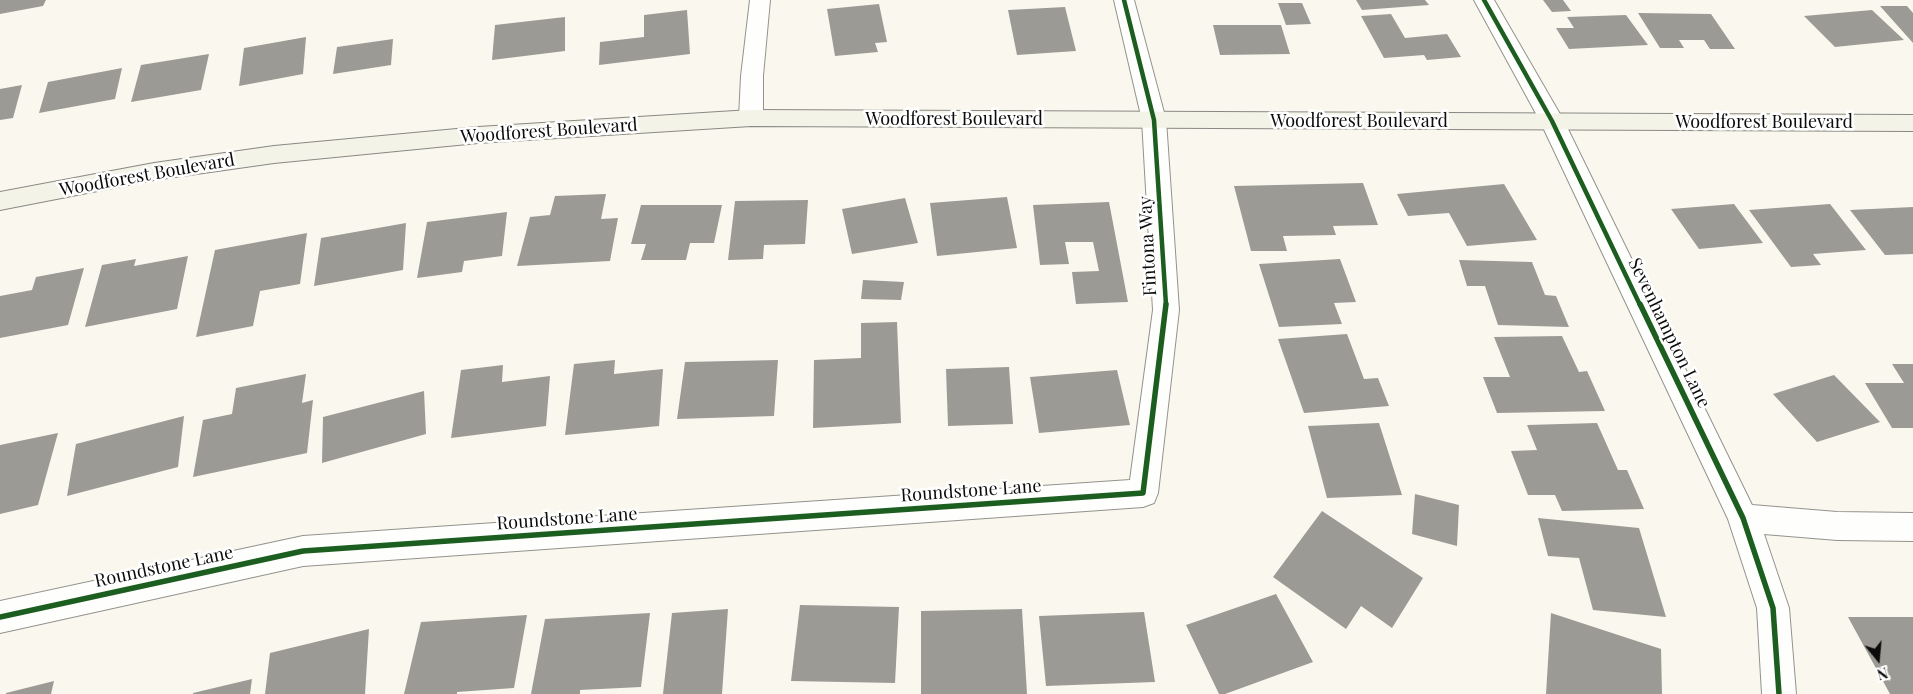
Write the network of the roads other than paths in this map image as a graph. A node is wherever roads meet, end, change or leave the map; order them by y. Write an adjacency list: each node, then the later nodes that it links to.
1 (760, 0): 4 (street)
2 (1124, 0): 5 (street, Fintona Way)
3 (1484, 0): 6 (street, Sevenhampton Lane)
4 (751, 118): 5 (main road, Woodforest Boulevard); 8 (main road, Woodforest Boulevard)
5 (1154, 120): 6 (main road, Woodforest Boulevard); 9 (street, Fintona Way)
6 (1552, 121): 7 (main road, Woodforest Boulevard); 10 (street, Sevenhampton Lane)
7 (1913, 124)
8 (0, 201)
9 (1143, 493): 12 (street, Roundstone Lane)
10 (1743, 518): 11 (street); 13 (street, Sevenhampton Lane)
11 (1913, 527)
12 (0, 617)
13 (1780, 694)

